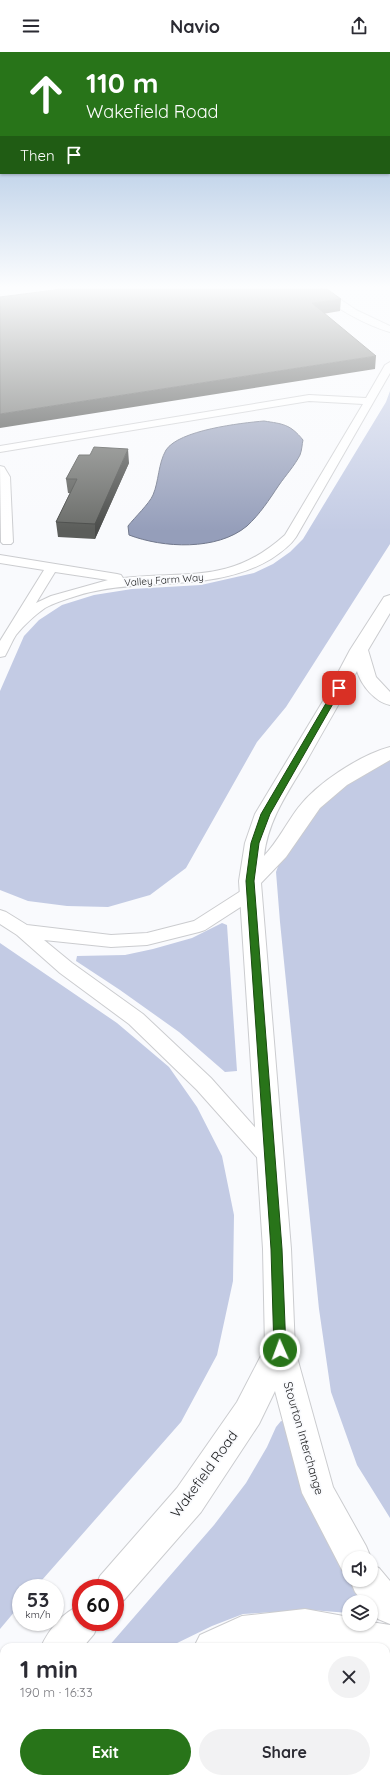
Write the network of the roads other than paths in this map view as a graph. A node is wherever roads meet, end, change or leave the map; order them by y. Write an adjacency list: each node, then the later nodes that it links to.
1 (387, 370): 2 (lane, Valley Farm Way)
2 (370, 401): 3 (lane); 8 (lane, Valley Farm Way)
3 (0, 449)
4 (0, 469): 5 (lane)
5 (7, 542)
6 (0, 559): 7 (lane)
7 (52, 568): 8 (lane); 10 (lane)
8 (133, 581): 10 (lane, Valley Farm Way)
9 (390, 600): 11 (main road)
10 (10, 634): 12 (lane)
11 (359, 650): 13 (main road); 15 (main road)
12 (0, 654)
13 (390, 700)
14 (390, 753): 15 (main road)
15 (250, 887): 17 (lane); 18 (main road, Stourton Interchange)
16 (0, 916): 17 (lane)
17 (23, 931): 18 (lane)
18 (269, 1157): 19 (main road, Stourton Interchange)
19 (280, 1350): 20 (main road, Stourton Interchange); 21 (main road, Wakefield Road)
20 (350, 1551)
21 (120, 1579)
22 (373, 1587): 23 (main road)
23 (390, 1607)
24 (74, 1631): 25 (main road)
25 (63, 1643)
26 (221, 1643): 27 (main road)
27 (390, 1643)

